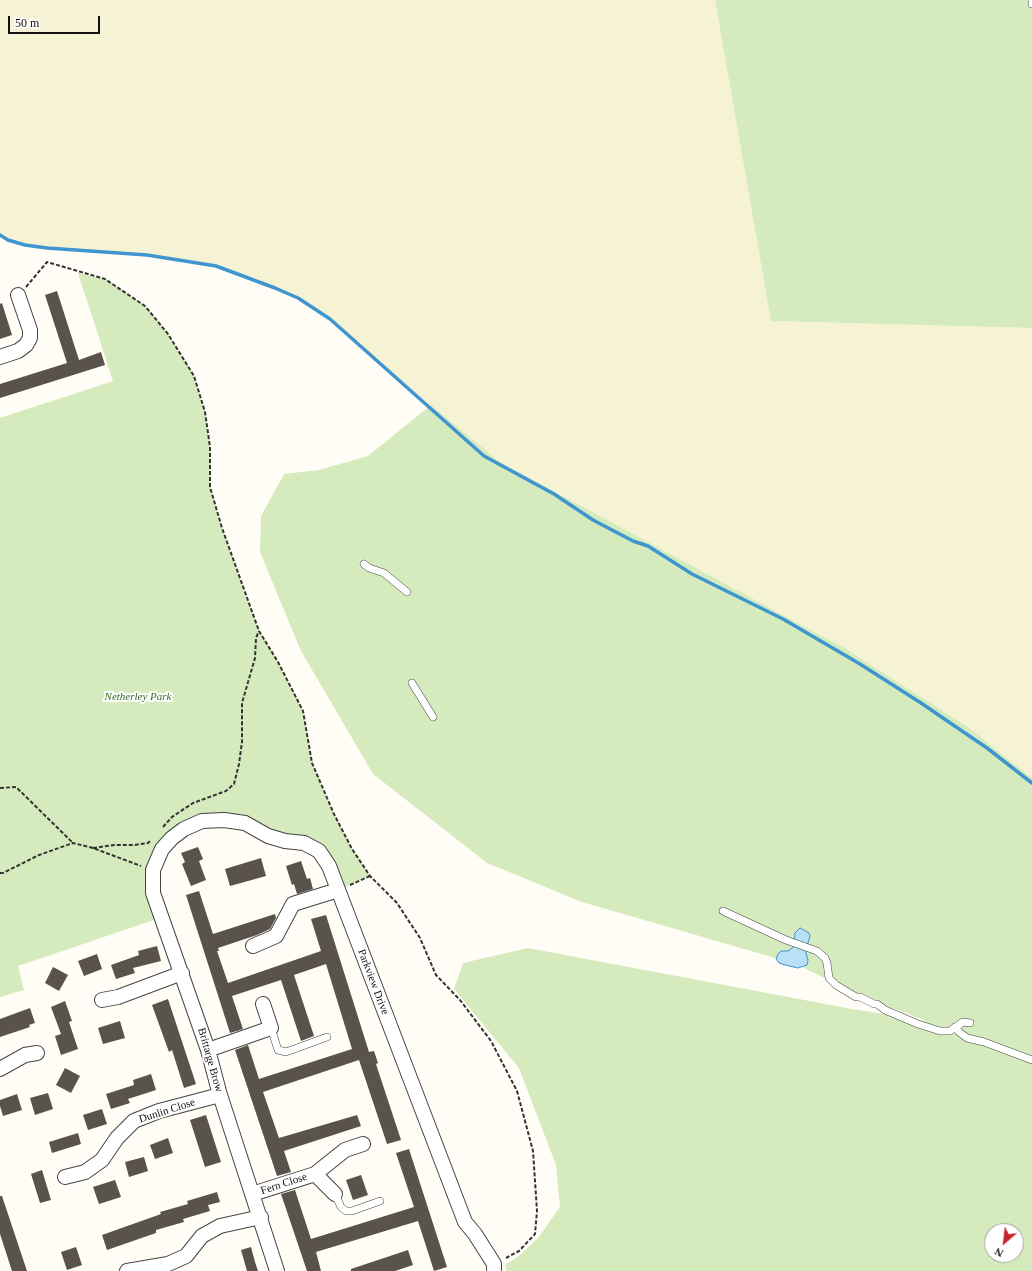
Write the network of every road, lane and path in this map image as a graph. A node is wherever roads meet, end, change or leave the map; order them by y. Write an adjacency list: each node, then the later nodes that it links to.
1 (1032, 0): 2 (lane)
2 (1032, 4)
3 (18, 296): 4 (street); 7 (path)
4 (0, 357)
5 (364, 564): 6 (lane)
6 (407, 592)
7 (259, 631): 11 (path); 17 (path)
8 (412, 683): 9 (lane)
9 (433, 716)
10 (0, 788): 12 (path)
11 (163, 827)
12 (73, 843): 14 (path); 16 (path)
13 (158, 844): 14 (path); 15 (street, Brittarge Brow); 18 (street, Parkview Drive)
14 (93, 848): 15 (path)
15 (153, 870): 21 (street, Brittarge Brow)
16 (0, 873)
17 (370, 876): 18 (path); 40 (path)
18 (338, 890): 20 (street); 40 (street, Parkview Drive)
19 (723, 911): 25 (lane)
20 (253, 946)
21 (182, 973): 22 (street); 28 (street, Brittarge Brow)
22 (102, 1000)
23 (263, 1004): 26 (street)
24 (970, 1023): 25 (lane)
25 (955, 1027): 30 (lane)
26 (271, 1028): 27 (lane); 28 (street)
27 (327, 1037)
28 (208, 1050): 32 (street, Brittarge Brow)
29 (37, 1053): 31 (street)
30 (1032, 1060)
31 (0, 1069)
32 (220, 1095): 35 (street, Dunlin Close); 36 (street, Brittarge Brow)
33 (363, 1144): 34 (street, Fern Close)
34 (315, 1174): 36 (street, Fern Close); 37 (street, Fern Close)
35 (65, 1177)
36 (252, 1194): 39 (street, Brittarge Brow)
37 (335, 1194): 38 (lane)
38 (380, 1201)
39 (261, 1217): 41 (street); 42 (street, Brittarge Brow)
40 (494, 1268)
41 (127, 1271)
42 (277, 1271)

